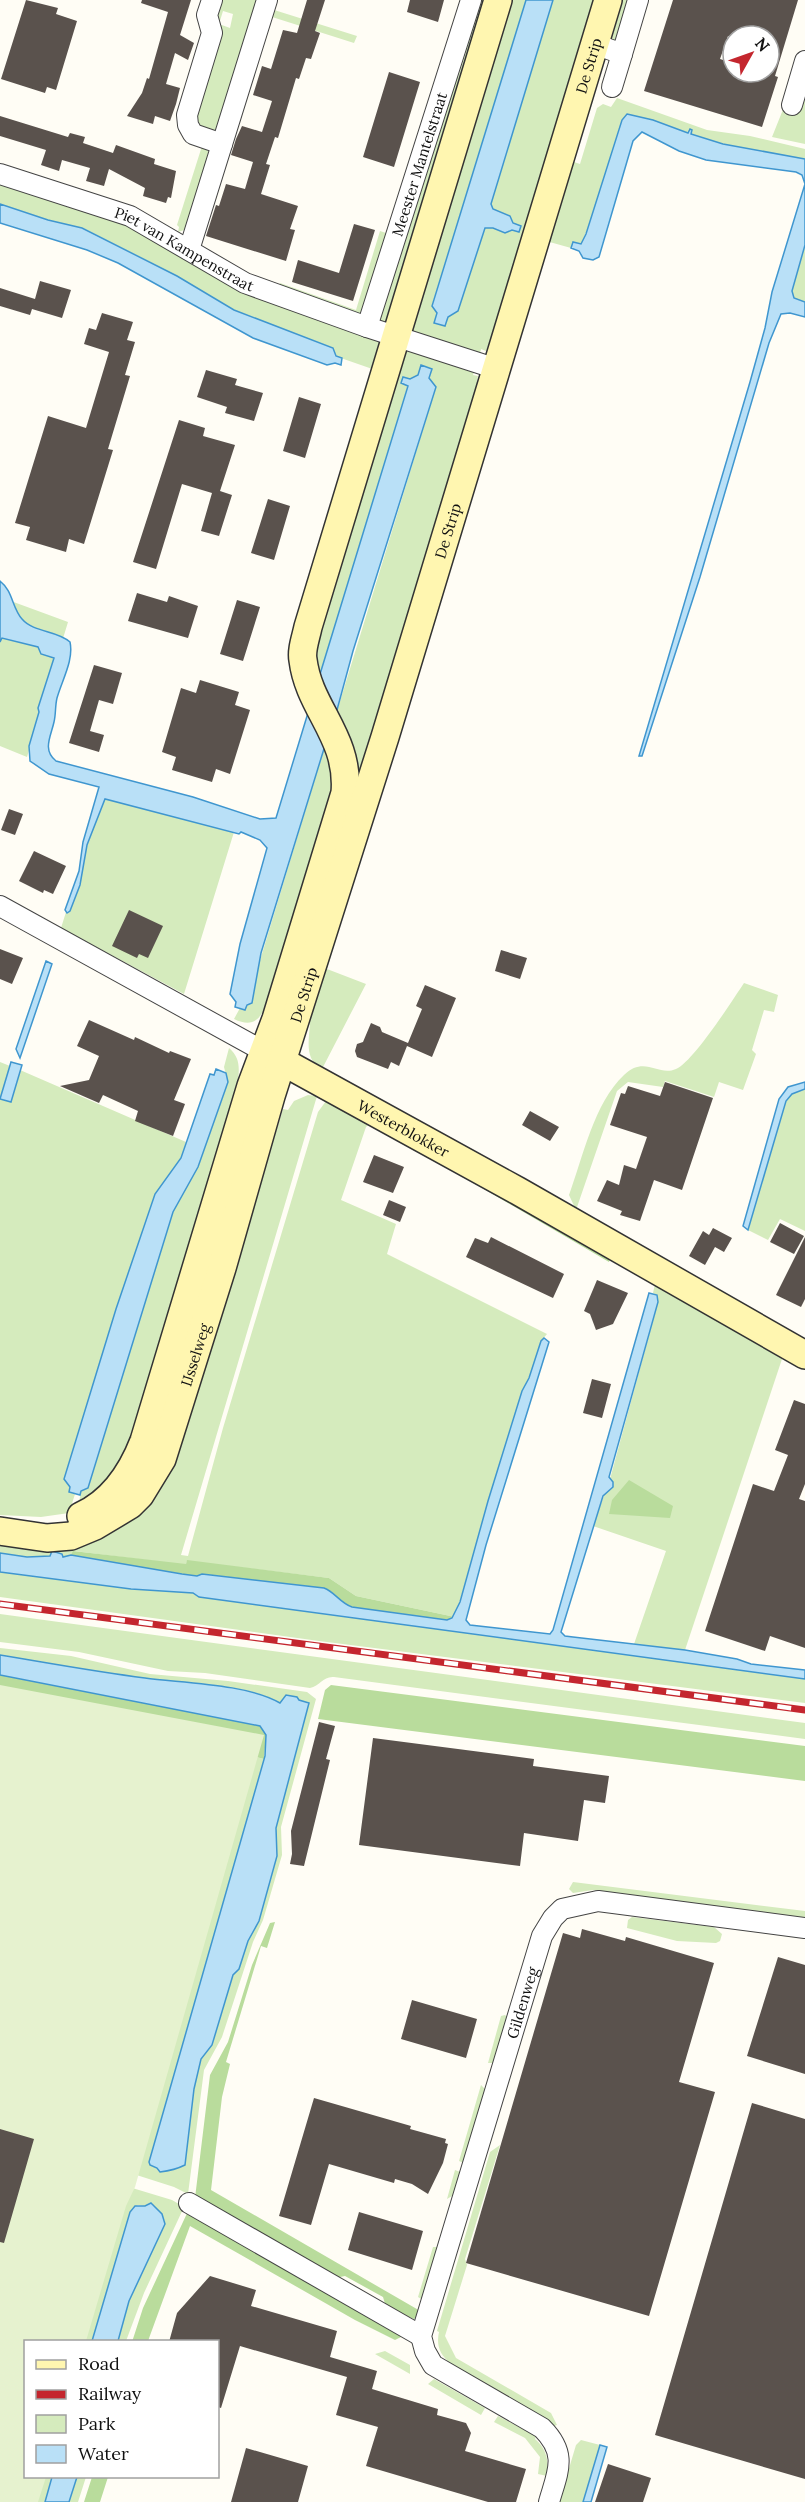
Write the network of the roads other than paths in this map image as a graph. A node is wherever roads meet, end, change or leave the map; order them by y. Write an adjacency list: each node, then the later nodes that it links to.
1 (212, 0): 12 (street)
2 (267, 0): 12 (street)
3 (471, 0): 15 (street, Meester Mantelstraat)
4 (498, 0): 16 (street, De Strip)
5 (608, 0): 7 (street, De Strip)
6 (638, 0): 8 (street)
7 (595, 44): 8 (street); 17 (street, De Strip)
8 (622, 54): 10 (street)
9 (805, 61): 11 (street)
10 (612, 87)
11 (792, 105)
12 (222, 144): 14 (street)
13 (0, 174): 14 (street, Piet van Kampenstraat)
14 (189, 250): 15 (street, Piet van Kampenstraat)
15 (367, 327): 16 (street, Piet van Kampenstraat)
16 (396, 336): 17 (street, Piet van Kampenstraat); 19 (street, De Strip)
17 (497, 369): 19 (street, De Strip)
18 (0, 906): 19 (street, Westerblokker)
19 (273, 1057): 20 (street, Westerblokker); 21 (street, IJsselweg); 22 (street, IJsselweg)
20 (805, 1355)
21 (0, 1522)
22 (0, 1531)
23 (805, 1928): 25 (street, Gildenweg)
24 (189, 2204): 25 (street)
25 (422, 2336): 26 (street)
26 (549, 2502)

